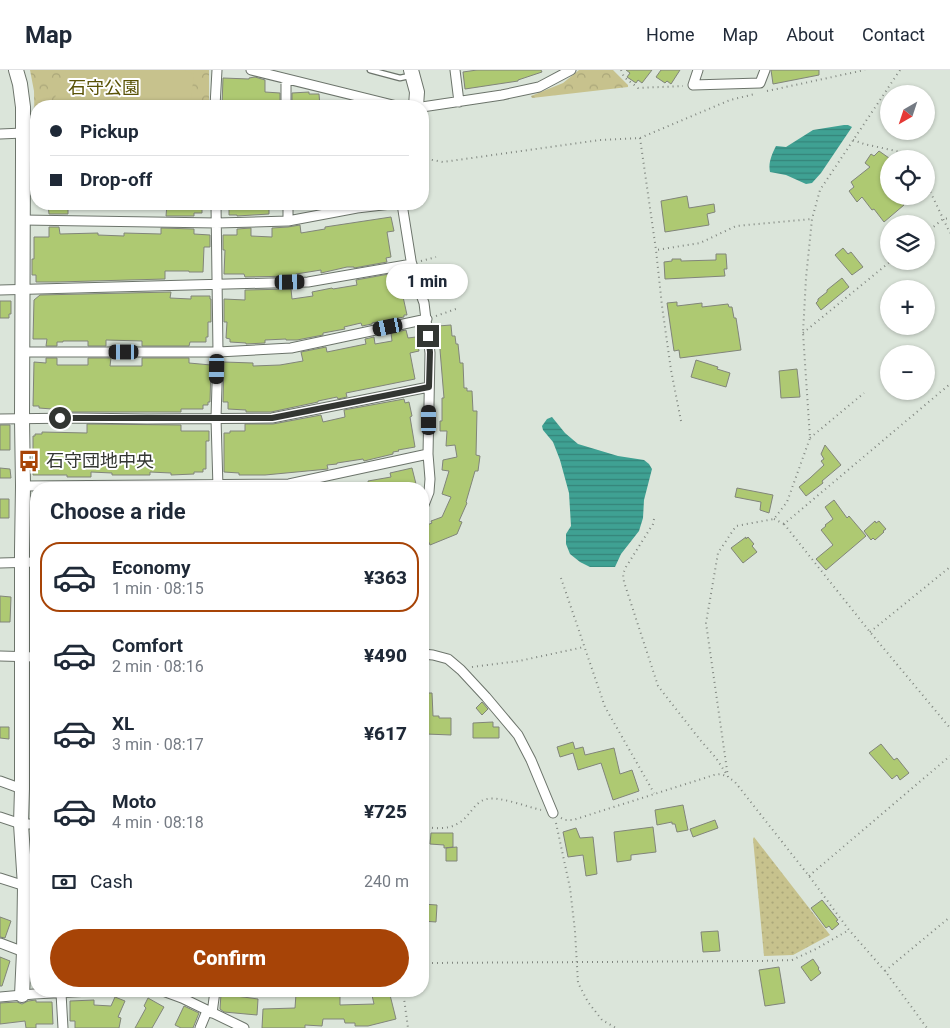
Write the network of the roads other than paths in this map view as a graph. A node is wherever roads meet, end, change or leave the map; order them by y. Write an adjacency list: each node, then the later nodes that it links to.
1 (16, 70): 18 (street)
2 (217, 70): 11 (street)
3 (251, 70): 10 (street)
4 (370, 70): 9 (lane)
5 (455, 70): 15 (street)
6 (571, 70): 15 (street)
7 (698, 70): 8 (street)
8 (765, 70)
9 (412, 73): 14 (street)
10 (286, 79): 12 (street); 13 (street)
11 (215, 100)
12 (286, 100)
13 (353, 100)
14 (416, 100)
15 (459, 102): 16 (street)
16 (429, 106)
17 (0, 134): 18 (street)
18 (23, 134): 19 (street)
19 (30, 157): 24 (street)
20 (216, 210): 26 (street)
21 (288, 210): 25 (street)
22 (339, 210): 25 (street)
23 (403, 210): 27 (street)
24 (23, 220): 26 (street); 29 (street)
25 (288, 221): 26 (street)
26 (217, 223): 28 (street)
27 (412, 264): 28 (street); 31 (street)
28 (218, 284): 29 (street); 33 (street)
29 (23, 289): 30 (street); 32 (street)
30 (0, 290)
31 (427, 319): 33 (street); 34 (street)
32 (23, 352): 33 (street); 37 (street)
33 (218, 352): 35 (street)
34 (429, 387): 35 (street); 38 (street)
35 (216, 418): 37 (street); 39 (street)
36 (0, 419): 37 (street)
37 (22, 419): 41 (street)
38 (428, 454): 40 (street); 43 (street)
39 (218, 482)
40 (298, 482)
41 (23, 486): 42 (street); 46 (street)
42 (30, 486)
43 (429, 494)
44 (30, 562): 46 (street)
45 (0, 563): 46 (street)
46 (22, 563): 49 (street)
47 (429, 655): 53 (street)
48 (0, 656): 49 (street)
49 (22, 657): 50 (street); 52 (street)
50 (30, 657)
51 (0, 781): 52 (street)
52 (22, 789): 55 (street)
53 (553, 813)
54 (0, 817): 55 (street)
55 (21, 824): 56 (street); 58 (street)
56 (30, 824)
57 (0, 878): 58 (street)
58 (25, 886): 60 (street)
59 (0, 943): 60 (street)
60 (24, 952): 61 (street)
61 (22, 995): 62 (street); 63 (street)
62 (30, 995)
63 (0, 997)
64 (61, 997): 68 (street)
65 (180, 997): 67 (street)
66 (214, 997): 67 (street)
67 (210, 1012): 69 (street); 70 (street)
68 (63, 1028)
69 (200, 1028)
70 (244, 1028)

